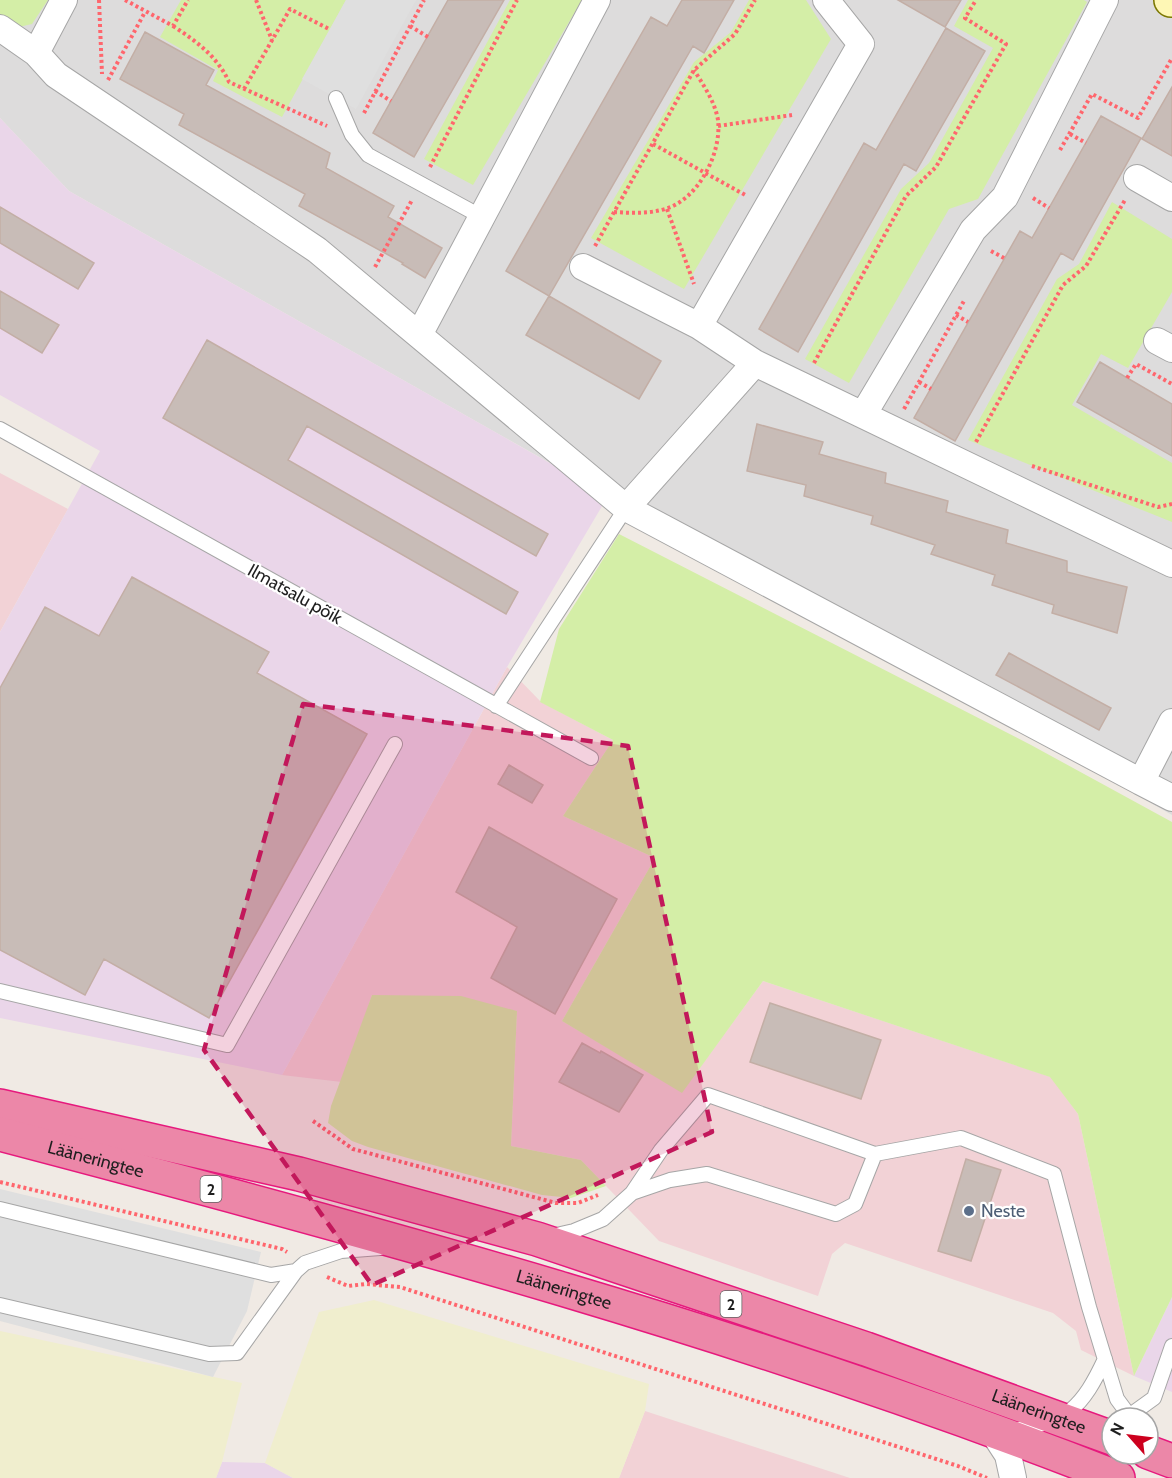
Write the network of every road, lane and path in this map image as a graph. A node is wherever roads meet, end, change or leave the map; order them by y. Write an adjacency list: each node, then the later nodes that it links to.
1 (64, 0): 20 (street)
2 (99, 0): 25 (path)
3 (125, 0): 13 (path)
4 (188, 0): 14 (path)
5 (256, 0): 19 (path)
6 (424, 0): 15 (path)
7 (517, 0): 37 (path)
8 (597, 0): 46 (street)
9 (755, 0): 22 (path)
10 (826, 0): 28 (street)
11 (976, 0): 62 (path)
12 (1104, 0): 64 (street)
13 (145, 12): 14 (path); 25 (path)
14 (173, 26): 23 (path)
15 (410, 26): 18 (path); 24 (path)
16 (0, 28): 20 (street)
17 (329, 29): 19 (path)
18 (428, 37)
19 (272, 40): 23 (path)
20 (36, 53): 25 (street)
21 (1172, 58): 30 (path)
22 (694, 70): 29 (path); 33 (path)
23 (244, 89): 31 (path)
24 (375, 91): 27 (path); 31 (path)
25 (103, 98): 52 (street)
26 (336, 98): 31 (lane)
27 (391, 101)
28 (823, 111): 29 (path); 42 (street)
29 (718, 126): 35 (path)
30 (1070, 134): 32 (path); 34 (path)
31 (353, 137): 37 (lane)
32 (1086, 143)
33 (653, 144): 35 (path); 45 (path)
34 (1059, 152)
35 (706, 173): 42 (path); 44 (path)
36 (1137, 178): 40 (street); 67 (path)
37 (422, 184): 46 (lane); 52 (path)
38 (1038, 189): 39 (path)
39 (1033, 198): 41 (path); 43 (path)
40 (1172, 198)
41 (1030, 204)
42 (767, 207): 55 (street)
43 (1049, 208)
44 (667, 209): 45 (path); 55 (path)
45 (614, 212): 51 (path)
46 (482, 217): 57 (street)
47 (995, 244): 48 (path)
48 (991, 251): 49 (path); 50 (path)
49 (1004, 258)
50 (986, 260)
51 (583, 267): 55 (street)
52 (362, 288): 57 (street)
53 (966, 297): 54 (path)
54 (956, 315): 56 (path); 60 (path)
55 (702, 321): 58 (street)
56 (968, 322)
57 (418, 335): 70 (street)
58 (755, 363): 62 (street); 70 (street)
59 (1127, 378): 61 (path)
60 (919, 382): 63 (path); 65 (path)
61 (1172, 384)
62 (802, 385): 64 (street)
63 (931, 389)
64 (863, 415): 67 (street)
65 (901, 415)
66 (0, 429): 72 (lane, Ilmatsalu põik)
67 (964, 464): 71 (street)
68 (1028, 464): 69 (path)
69 (1172, 504)
70 (626, 508): 72 (lane); 76 (street)
71 (1172, 564)
72 (496, 706): 75 (lane, Ilmatsalu põik)
73 (1172, 722): 76 (street)
74 (395, 744): 78 (lane)
75 (591, 758)
76 (1141, 782): 77 (street)
77 (1172, 798)
78 (0, 991)
79 (0, 1106): 86 (highway, Lääneringtee / 2)
80 (313, 1121): 84 (path)
81 (0, 1134): 87 (highway, Lääneringtee / 2)
82 (875, 1154): 84 (lane); 84 (lane); 91 (lane)
83 (0, 1182): 88 (path)
84 (634, 1190): 86 (lane)
85 (0, 1209): 88 (lane)
86 (537, 1239): 94 (highway, Lääneringtee / 2)
87 (420, 1248): 88 (lane); 96 (highway, Lääneringtee / 2)
88 (301, 1267): 89 (lane); 97 (path)
89 (0, 1305)
90 (1172, 1346): 93 (lane)
91 (1105, 1359): 92 (lane); 94 (lane)
92 (1119, 1406)
93 (1145, 1406)
94 (1060, 1419): 95 (highway, Lääneringtee / 2); 96 (lane)
95 (1100, 1422)
96 (993, 1432): 98 (street); 99 (highway, Lääneringtee / 2)
97 (987, 1478)
98 (1013, 1478)
99 (1114, 1478)

